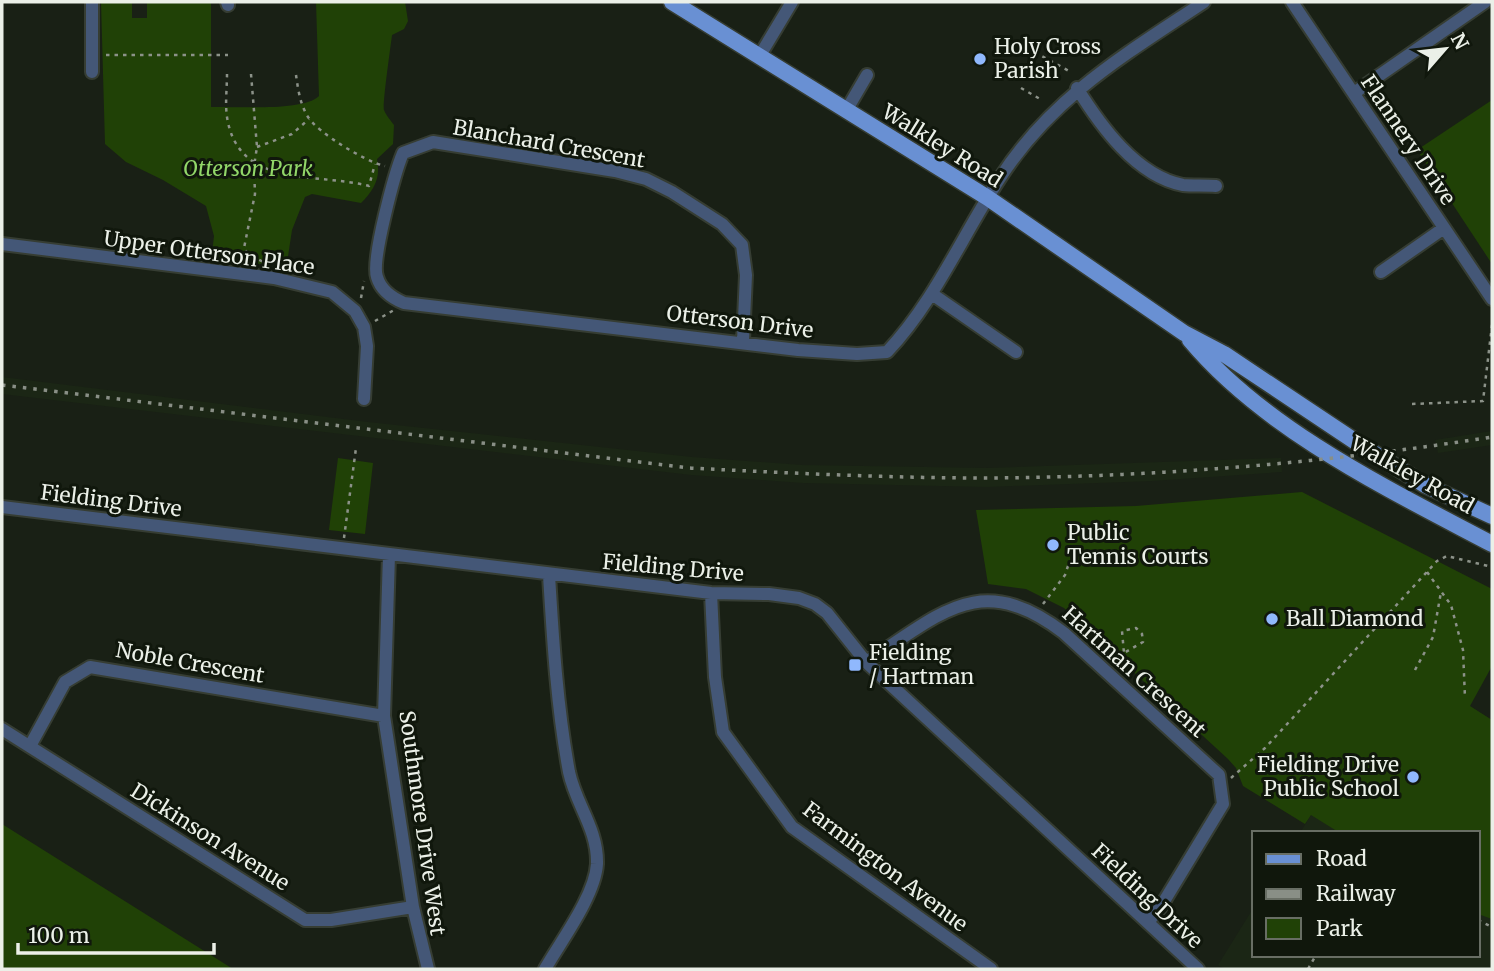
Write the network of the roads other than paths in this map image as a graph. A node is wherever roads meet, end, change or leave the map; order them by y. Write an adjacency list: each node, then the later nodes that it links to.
1 (92, 2): 8 (street)
2 (673, 2): 7 (main road, Walkley Road)
3 (792, 2): 7 (street)
4 (1204, 2): 10 (street, Otterson Drive)
5 (1292, 2): 11 (street, Flannery Drive)
6 (1485, 2): 11 (street)
7 (759, 57): 12 (main road, Walkley Road)
8 (92, 72)
9 (867, 75): 12 (street)
10 (1077, 88): 13 (street); 14 (street, Otterson Drive)
11 (1354, 93): 15 (street, Flannery Drive)
12 (846, 111): 14 (main road, Walkley Road)
13 (1216, 186)
14 (988, 198): 18 (street, Otterson Drive); 21 (main road, Walkley Road)
15 (1444, 228): 17 (street); 19 (street, Flannery Drive)
16 (2, 244): 24 (street, Upper Otterson Place)
17 (1381, 272)
18 (932, 294): 22 (street, Otterson Drive); 23 (street)
19 (1492, 299)
20 (406, 303): 22 (street, Otterson Drive); 22 (street, Blanchard Crescent)
21 (1184, 333): 26 (main road, Walkley Road); 27 (main road, Walkley Road)
22 (743, 341)
23 (1016, 352)
24 (364, 399)
25 (2, 507): 28 (street, Fielding Drive)
26 (1492, 516)
27 (1492, 544)
28 (389, 555): 29 (street, Fielding Drive); 32 (street, Southmore Drive West)
29 (550, 575): 30 (street, Fielding Drive); 38 (street)
30 (711, 593): 31 (street, Fielding Drive); 39 (street, Farmington Avenue)
31 (866, 662): 36 (street, Fielding Drive); 36 (street, Hartman Crescent)
32 (384, 716): 34 (street, Noble Crescent); 35 (street, Southmore Drive West)
33 (2, 729): 34 (street, Dickinson Avenue)
34 (30, 746): 35 (street, Dickinson Avenue)
35 (413, 907): 37 (street, Southmore Drive West)
36 (1147, 922): 40 (street, Fielding Drive)
37 (428, 969)
38 (545, 969)
39 (991, 969)
40 (1198, 969)

